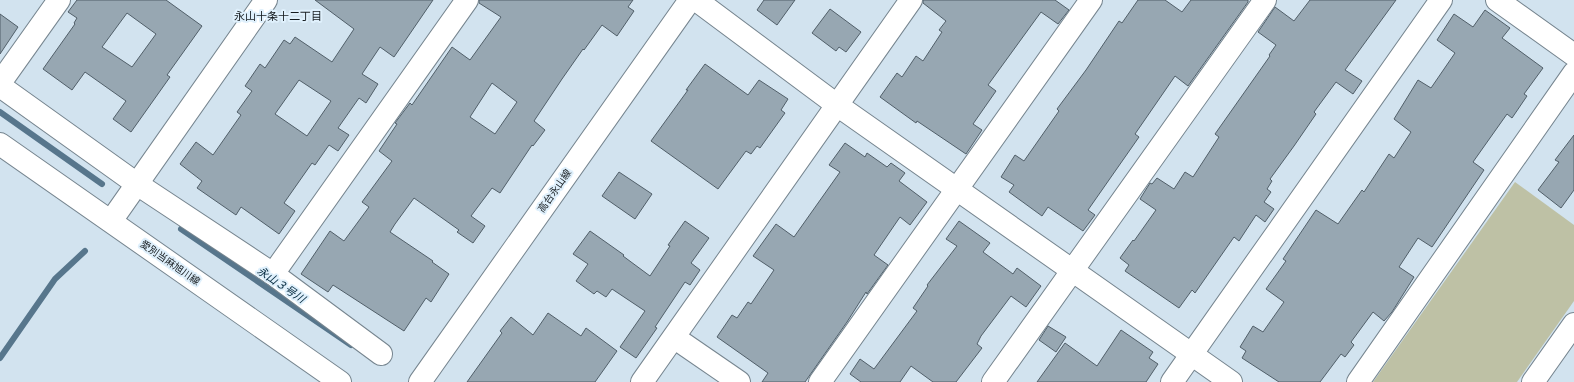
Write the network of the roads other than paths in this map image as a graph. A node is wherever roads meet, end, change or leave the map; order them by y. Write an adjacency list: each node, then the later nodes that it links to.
1 (59, 0): 13 (street)
2 (266, 0): 17 (street)
3 (467, 0): 21 (street)
4 (690, 0): 27 (street, 高台永山線)
5 (696, 0): 15 (street)
6 (911, 0): 15 (street)
7 (1091, 0): 18 (street)
8 (1265, 0): 20 (street)
9 (1441, 0): 25 (street)
10 (1497, 0): 11 (street)
11 (1574, 55)
12 (1574, 73): 34 (street)
13 (0, 83)
14 (0, 86): 17 (street)
15 (837, 105): 18 (street); 23 (street)
16 (0, 144): 19 (street, 愛別当麻旭川線)
17 (137, 184): 19 (street); 21 (street)
18 (958, 189): 20 (street); 30 (street)
19 (111, 221): 26 (street, 愛別当麻旭川線)
20 (1072, 270): 25 (street); 31 (street)
21 (273, 274): 24 (street)
22 (1574, 324): 35 (street)
23 (674, 338): 28 (street); 29 (street)
24 (381, 354)
25 (1192, 355): 32 (street); 33 (street)
26 (340, 382)
27 (420, 382)
28 (642, 382)
29 (739, 382)
30 (820, 382)
31 (993, 382)
32 (1172, 382)
33 (1231, 382)
34 (1358, 382)
35 (1533, 382)

